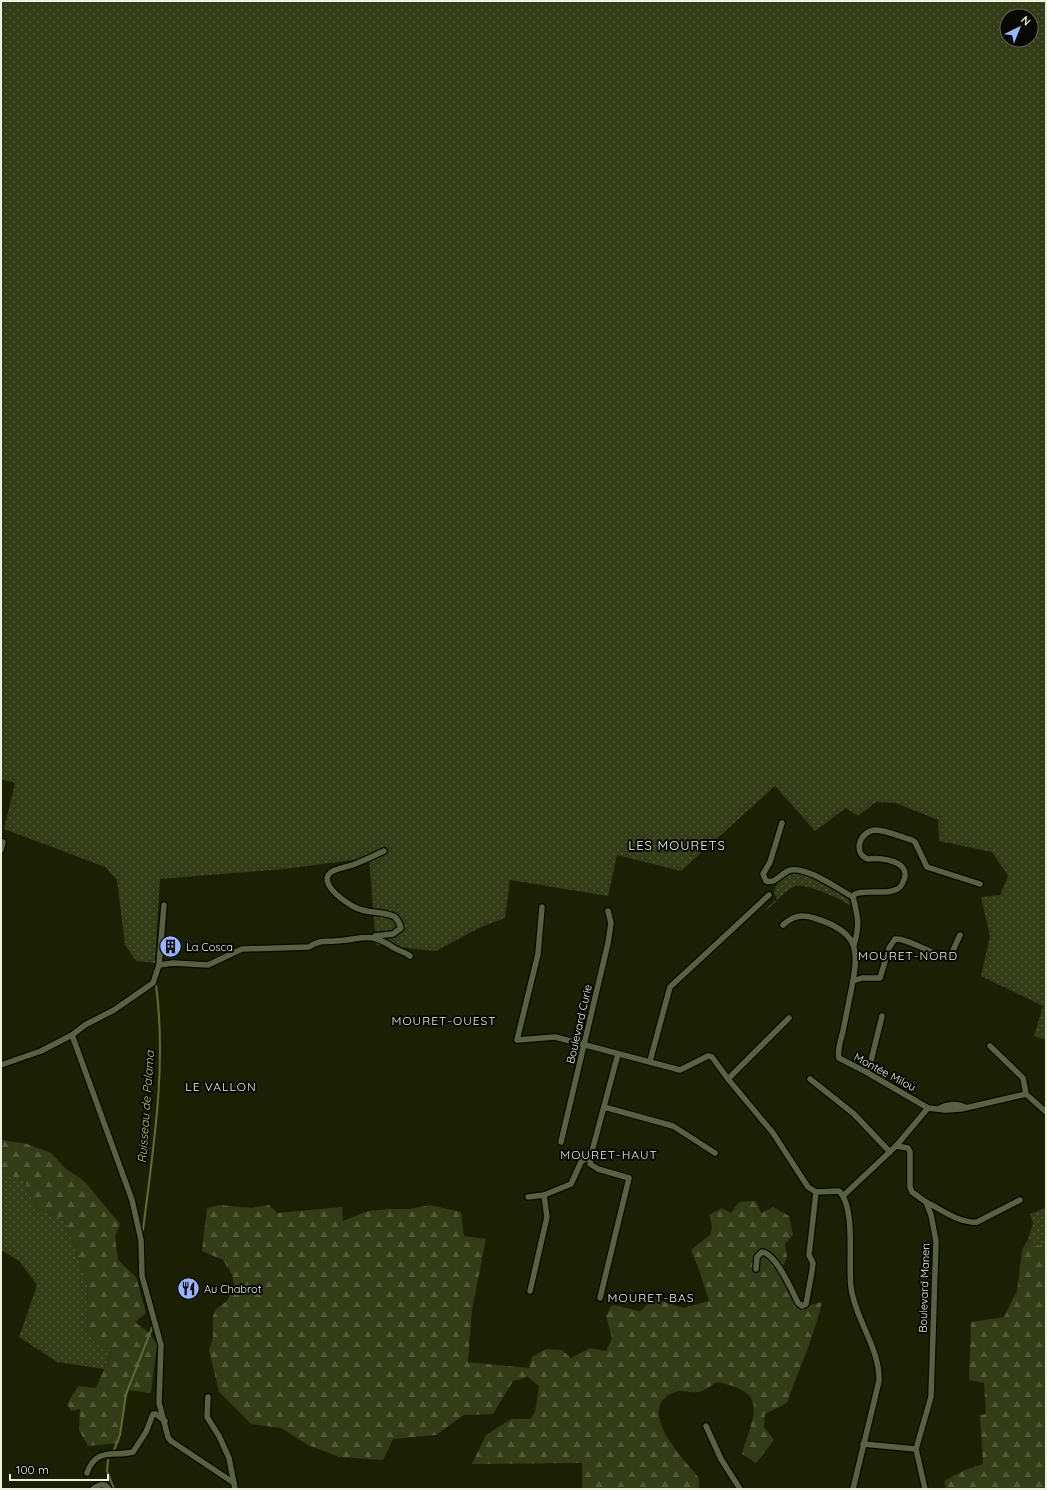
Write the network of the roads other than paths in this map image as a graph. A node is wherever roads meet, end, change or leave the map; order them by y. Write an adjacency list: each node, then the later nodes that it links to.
1 (782, 823): 7 (street)
2 (3, 842): 3 (street)
3 (1, 850)
4 (384, 851): 13 (street)
5 (980, 884): 7 (street)
6 (769, 895): 24 (street)
7 (853, 897): 14 (street, Montée Milou)
8 (164, 905): 16 (street)
9 (542, 907): 21 (street)
10 (608, 911): 21 (street, Boulevard Curie)
11 (784, 925): 14 (street)
12 (960, 935): 17 (street)
13 (366, 937): 15 (street); 16 (street)
14 (854, 945): 17 (street, Montée Milou)
15 (410, 956)
16 (160, 965): 20 (street)
17 (853, 981): 26 (street, Montée Milou)
18 (882, 1016): 26 (street)
19 (788, 1018): 28 (street)
20 (72, 1035): 25 (street); 48 (street)
21 (585, 1045): 23 (street); 33 (street, Boulevard Curie)
22 (990, 1046): 29 (street)
23 (618, 1054): 24 (street); 30 (street)
24 (650, 1061): 28 (street)
25 (1, 1065)
26 (868, 1073): 31 (street, Montée Milou)
27 (810, 1079): 35 (street)
28 (728, 1080): 38 (street)
29 (1026, 1094): 31 (street); 32 (street)
30 (604, 1107): 36 (street); 37 (street)
31 (928, 1108): 34 (street)
32 (1046, 1112)
33 (561, 1142)
34 (896, 1146): 35 (street); 43 (street)
35 (890, 1152): 40 (street)
36 (715, 1153)
37 (591, 1155): 39 (street); 46 (street)
38 (816, 1192): 40 (street); 44 (street)
39 (544, 1195): 41 (street); 45 (street)
40 (844, 1195): 50 (street)
41 (528, 1197)
42 (1020, 1200): 43 (street)
43 (926, 1202): 51 (street, Boulevard Manen)
44 (756, 1269)
45 (530, 1291)
46 (600, 1298)
47 (208, 1396): 53 (street)
48 (165, 1422): 52 (street); 53 (street)
49 (706, 1426): 56 (street)
50 (864, 1444): 51 (street); 57 (street)
51 (916, 1449): 58 (street)
52 (87, 1473)
53 (235, 1486)
54 (93, 1489): 55 (street)
55 (109, 1489)
56 (740, 1489)
57 (853, 1489)
58 (925, 1489)

